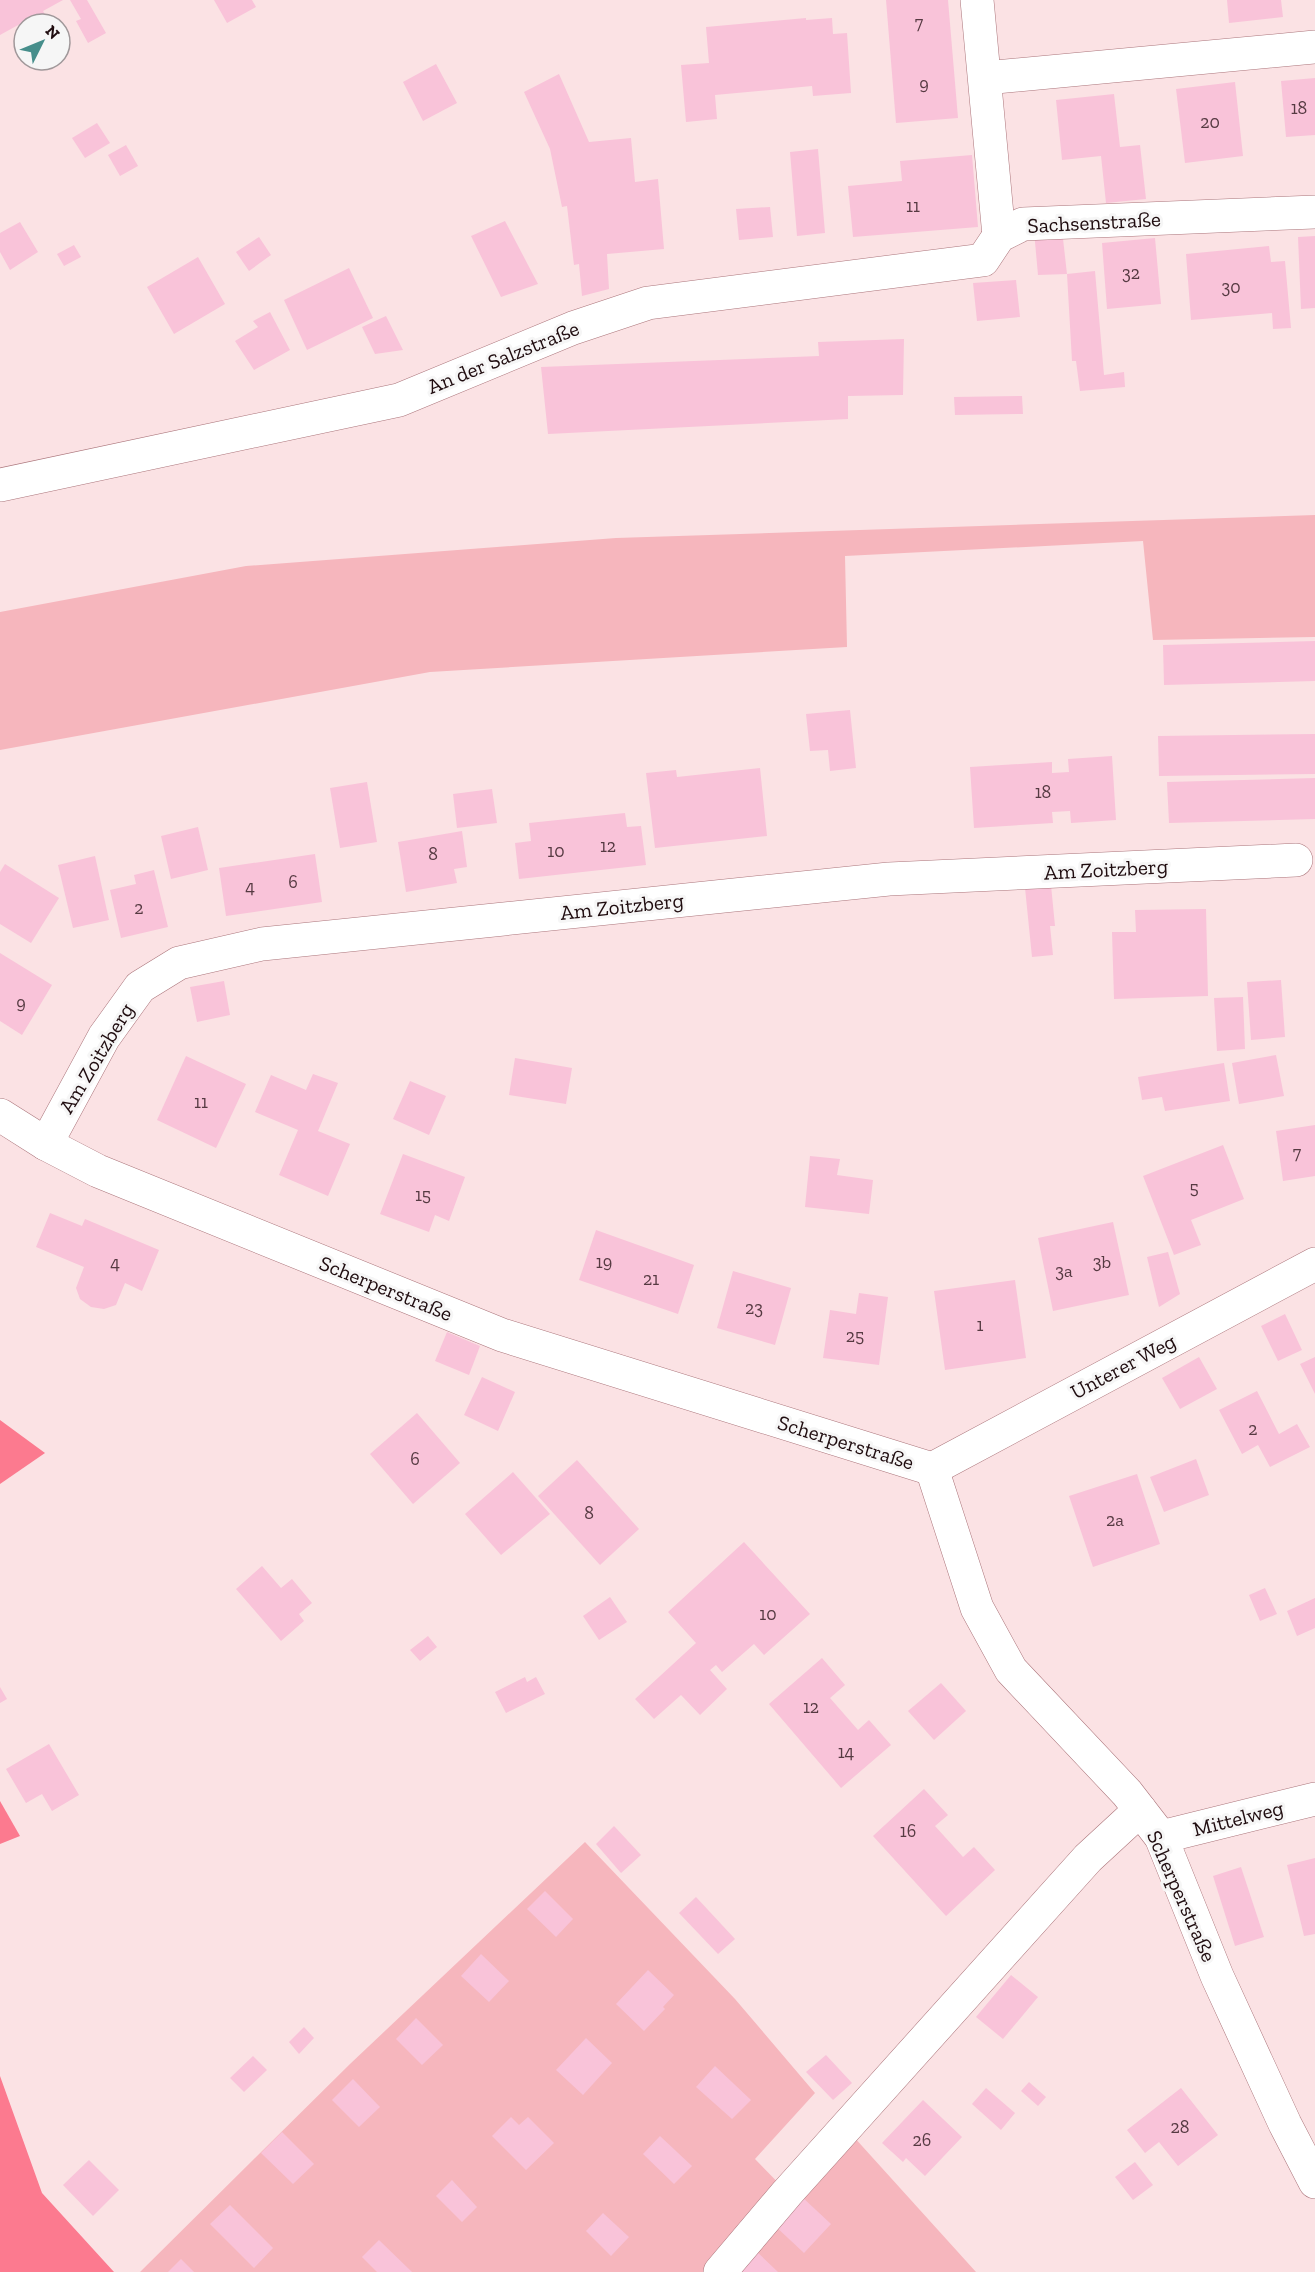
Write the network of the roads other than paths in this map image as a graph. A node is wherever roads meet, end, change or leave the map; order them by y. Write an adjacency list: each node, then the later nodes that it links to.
1 (977, 0): 3 (street, Sachsenstraße)
2 (1315, 47): 3 (street)
3 (985, 78): 5 (street, Sachsenstraße)
4 (1315, 212): 5 (street, Sachsenstraße)
5 (999, 236): 6 (street, An der Salzstraße)
6 (0, 485)
7 (1296, 860): 9 (street, Am Zoitzberg)
8 (0, 1115): 9 (street, Scherperstraße)
9 (46, 1144): 11 (street, Scherperstraße)
10 (1315, 1264): 11 (street, Unterer Weg)
11 (932, 1469): 13 (street, Scherperstraße)
12 (1315, 1799): 14 (street, Mittelweg)
13 (1140, 1810): 14 (street, Scherperstraße); 16 (street)
14 (1161, 1837): 15 (street, Scherperstraße)
15 (1315, 2182)
16 (720, 2272)

